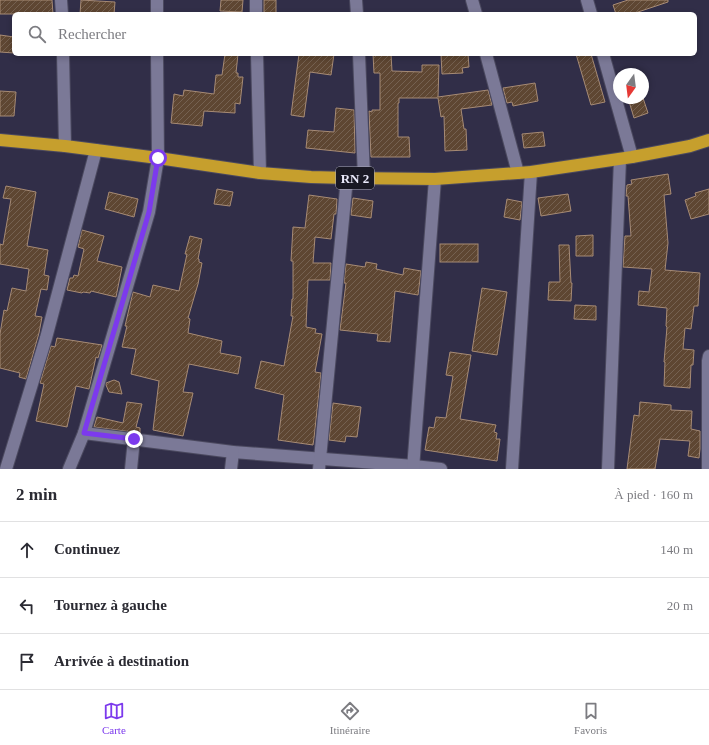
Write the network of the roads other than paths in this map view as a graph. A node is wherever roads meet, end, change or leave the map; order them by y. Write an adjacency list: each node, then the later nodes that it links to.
1 (61, 0): 7 (street)
2 (156, 0): 8 (street)
3 (256, 0): 9 (street)
4 (356, 0): 10 (street)
5 (472, 0): 11 (street)
6 (587, 0): 12 (street)
7 (62, 12)
8 (157, 12)
9 (256, 12)
10 (357, 12)
11 (475, 12)
12 (590, 12)
13 (63, 56): 21 (street)
14 (157, 56): 24 (street)
15 (257, 56): 27 (street)
16 (359, 56): 30 (street)
17 (487, 56): 28 (street)
18 (603, 56): 23 (street)
19 (0, 140): 21 (highway, RN 2)
20 (709, 140): 23 (highway, RN 2)
21 (65, 146): 22 (highway, RN 2)
22 (96, 150): 24 (highway, RN 2); 38 (street)
23 (632, 157): 25 (highway, RN 2)
24 (158, 158): 27 (highway, RN 2); 33 (street)
25 (620, 159): 26 (highway, RN 2); 44 (street)
26 (531, 172): 28 (highway, RN 2); 43 (street)
27 (260, 173): 29 (highway, RN 2)
28 (518, 173): 31 (highway, RN 2)
29 (347, 178): 30 (highway, RN 2); 36 (street)
30 (364, 178): 31 (highway, RN 2)
31 (435, 179): 37 (street)
32 (709, 356): 45 (street)
33 (84, 433): 34 (street); 39 (street)
34 (134, 439): 35 (street); 40 (street)
35 (233, 452): 36 (street); 41 (street)
36 (320, 464): 37 (street)
37 (414, 467): 42 (street)
38 (6, 469)
39 (69, 469)
40 (131, 469)
41 (231, 469)
42 (441, 469)
43 (512, 469)
44 (608, 469)
45 (708, 469)

